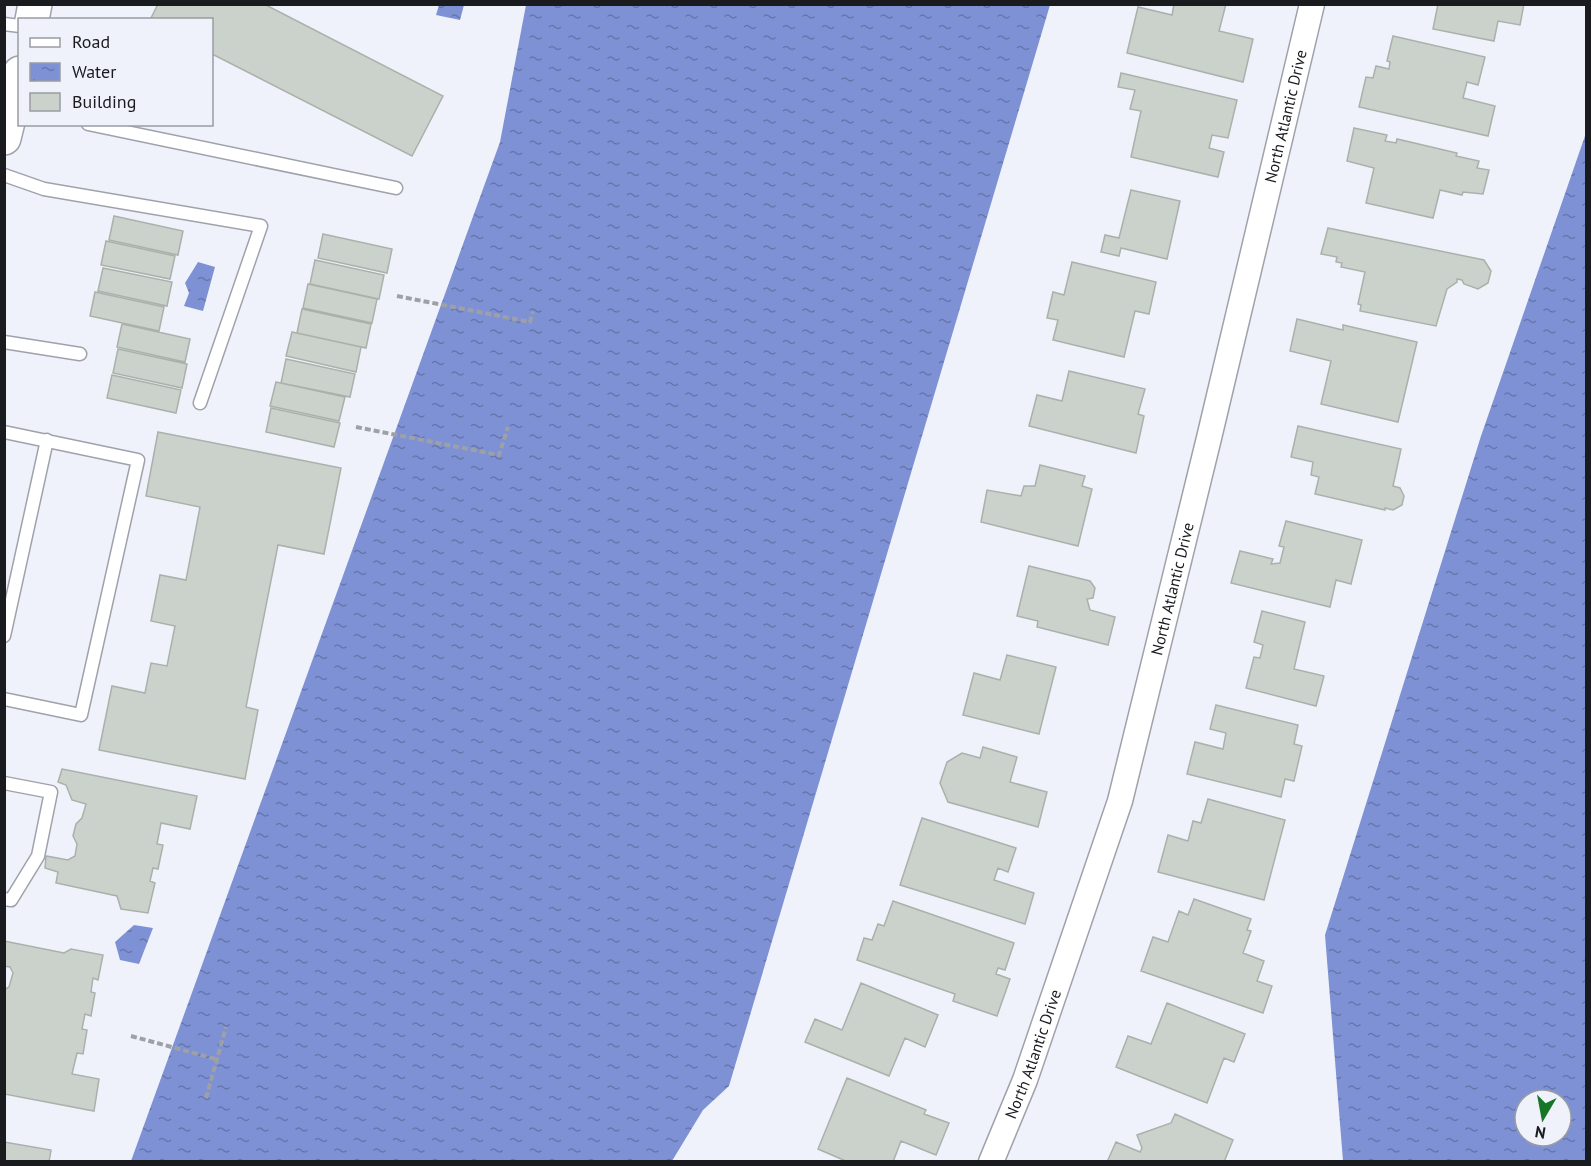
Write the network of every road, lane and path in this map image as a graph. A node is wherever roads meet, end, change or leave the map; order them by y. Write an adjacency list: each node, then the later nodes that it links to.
1 (1312, 4): 24 (street, North Atlantic Drive)
2 (18, 84): 3 (main road)
3 (12, 119)
4 (97, 126): 6 (lane)
5 (4, 175): 11 (lane)
6 (396, 188)
7 (398, 296): 8 (path)
8 (533, 312)
9 (4, 342): 10 (lane)
10 (80, 354)
11 (200, 404)
12 (356, 427): 13 (path)
13 (508, 427)
14 (4, 432): 15 (lane)
15 (47, 440): 16 (lane); 17 (lane)
16 (4, 636)
17 (4, 699)
18 (4, 783): 19 (lane)
19 (4, 898)
20 (226, 1027): 22 (path)
21 (131, 1036): 22 (path)
22 (216, 1059): 23 (path)
23 (206, 1098)
24 (991, 1161)

